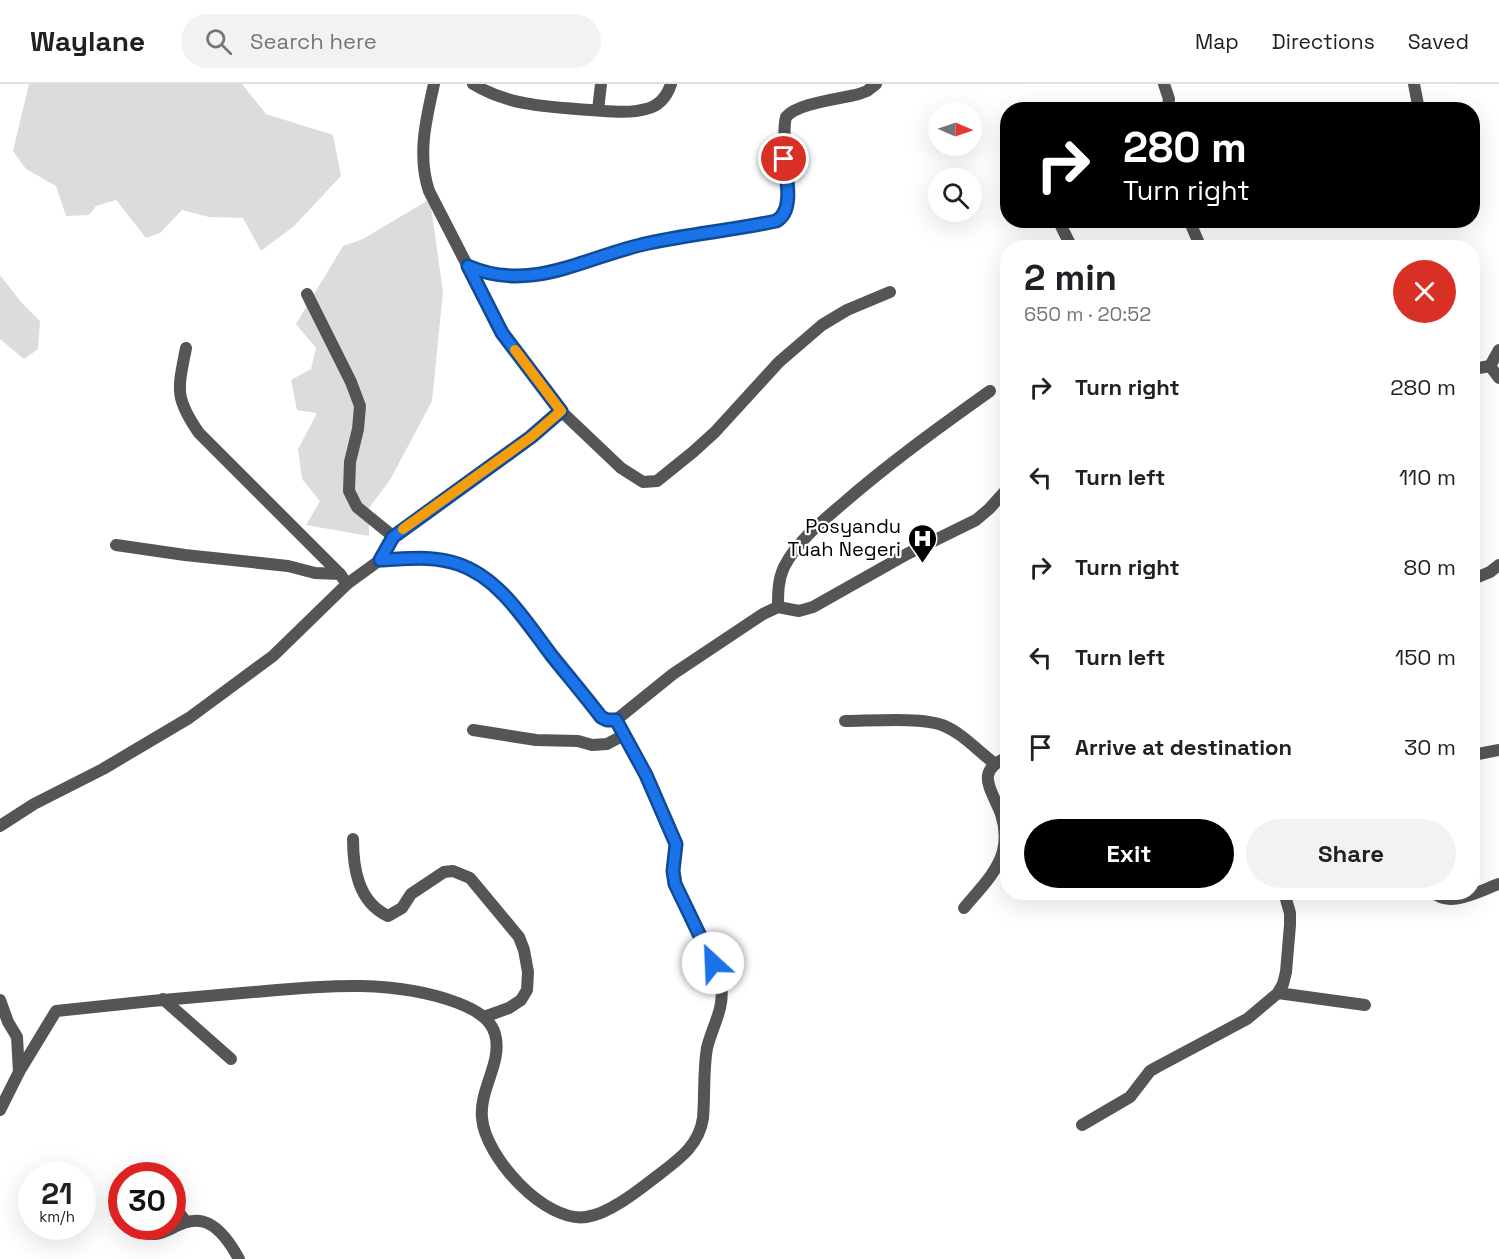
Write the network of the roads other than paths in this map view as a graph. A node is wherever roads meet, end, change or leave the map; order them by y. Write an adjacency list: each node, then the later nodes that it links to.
1 (434, 84): 11 (street)
2 (473, 84): 10 (street)
3 (601, 84): 10 (street)
4 (671, 84): 10 (street)
5 (876, 84): 11 (street)
6 (1164, 84): 8 (street)
7 (1414, 84): 9 (street)
8 (1169, 102)
9 (1417, 102)
10 (598, 110)
11 (468, 266): 20 (street)
12 (890, 292): 20 (street)
13 (307, 294): 22 (street)
14 (186, 348): 27 (street)
15 (1499, 350): 16 (street)
16 (1490, 366): 17 (street); 18 (street)
17 (1480, 368)
18 (1499, 378)
19 (990, 391): 28 (street)
20 (561, 411): 22 (street)
21 (1000, 497): 28 (street)
22 (393, 537): 24 (street)
23 (116, 545): 27 (street)
24 (380, 560): 27 (street); 29 (street)
25 (1499, 565): 26 (street)
26 (1480, 576)
27 (344, 579): 38 (street)
28 (778, 607): 29 (street)
29 (616, 720): 32 (street)
30 (845, 721): 36 (street)
31 (473, 730): 32 (street)
32 (624, 735): 49 (street)
33 (1499, 750): 34 (street)
34 (1480, 754)
35 (1000, 760): 36 (street)
36 (994, 763): 37 (street)
37 (1000, 814)
38 (0, 826)
39 (353, 839): 49 (street)
40 (1000, 858): 44 (street)
41 (1499, 884): 42 (street)
42 (1480, 890)
43 (1286, 900): 45 (street)
44 (964, 908)
45 (1278, 993): 48 (street); 53 (street)
46 (163, 999): 49 (street); 50 (street); 51 (street)
47 (0, 1000): 51 (street)
48 (1365, 1005)
49 (484, 1017)
50 (231, 1059)
51 (19, 1072): 52 (street)
52 (0, 1110)
53 (1082, 1125)
54 (186, 1222): 55 (street)
55 (239, 1259)

